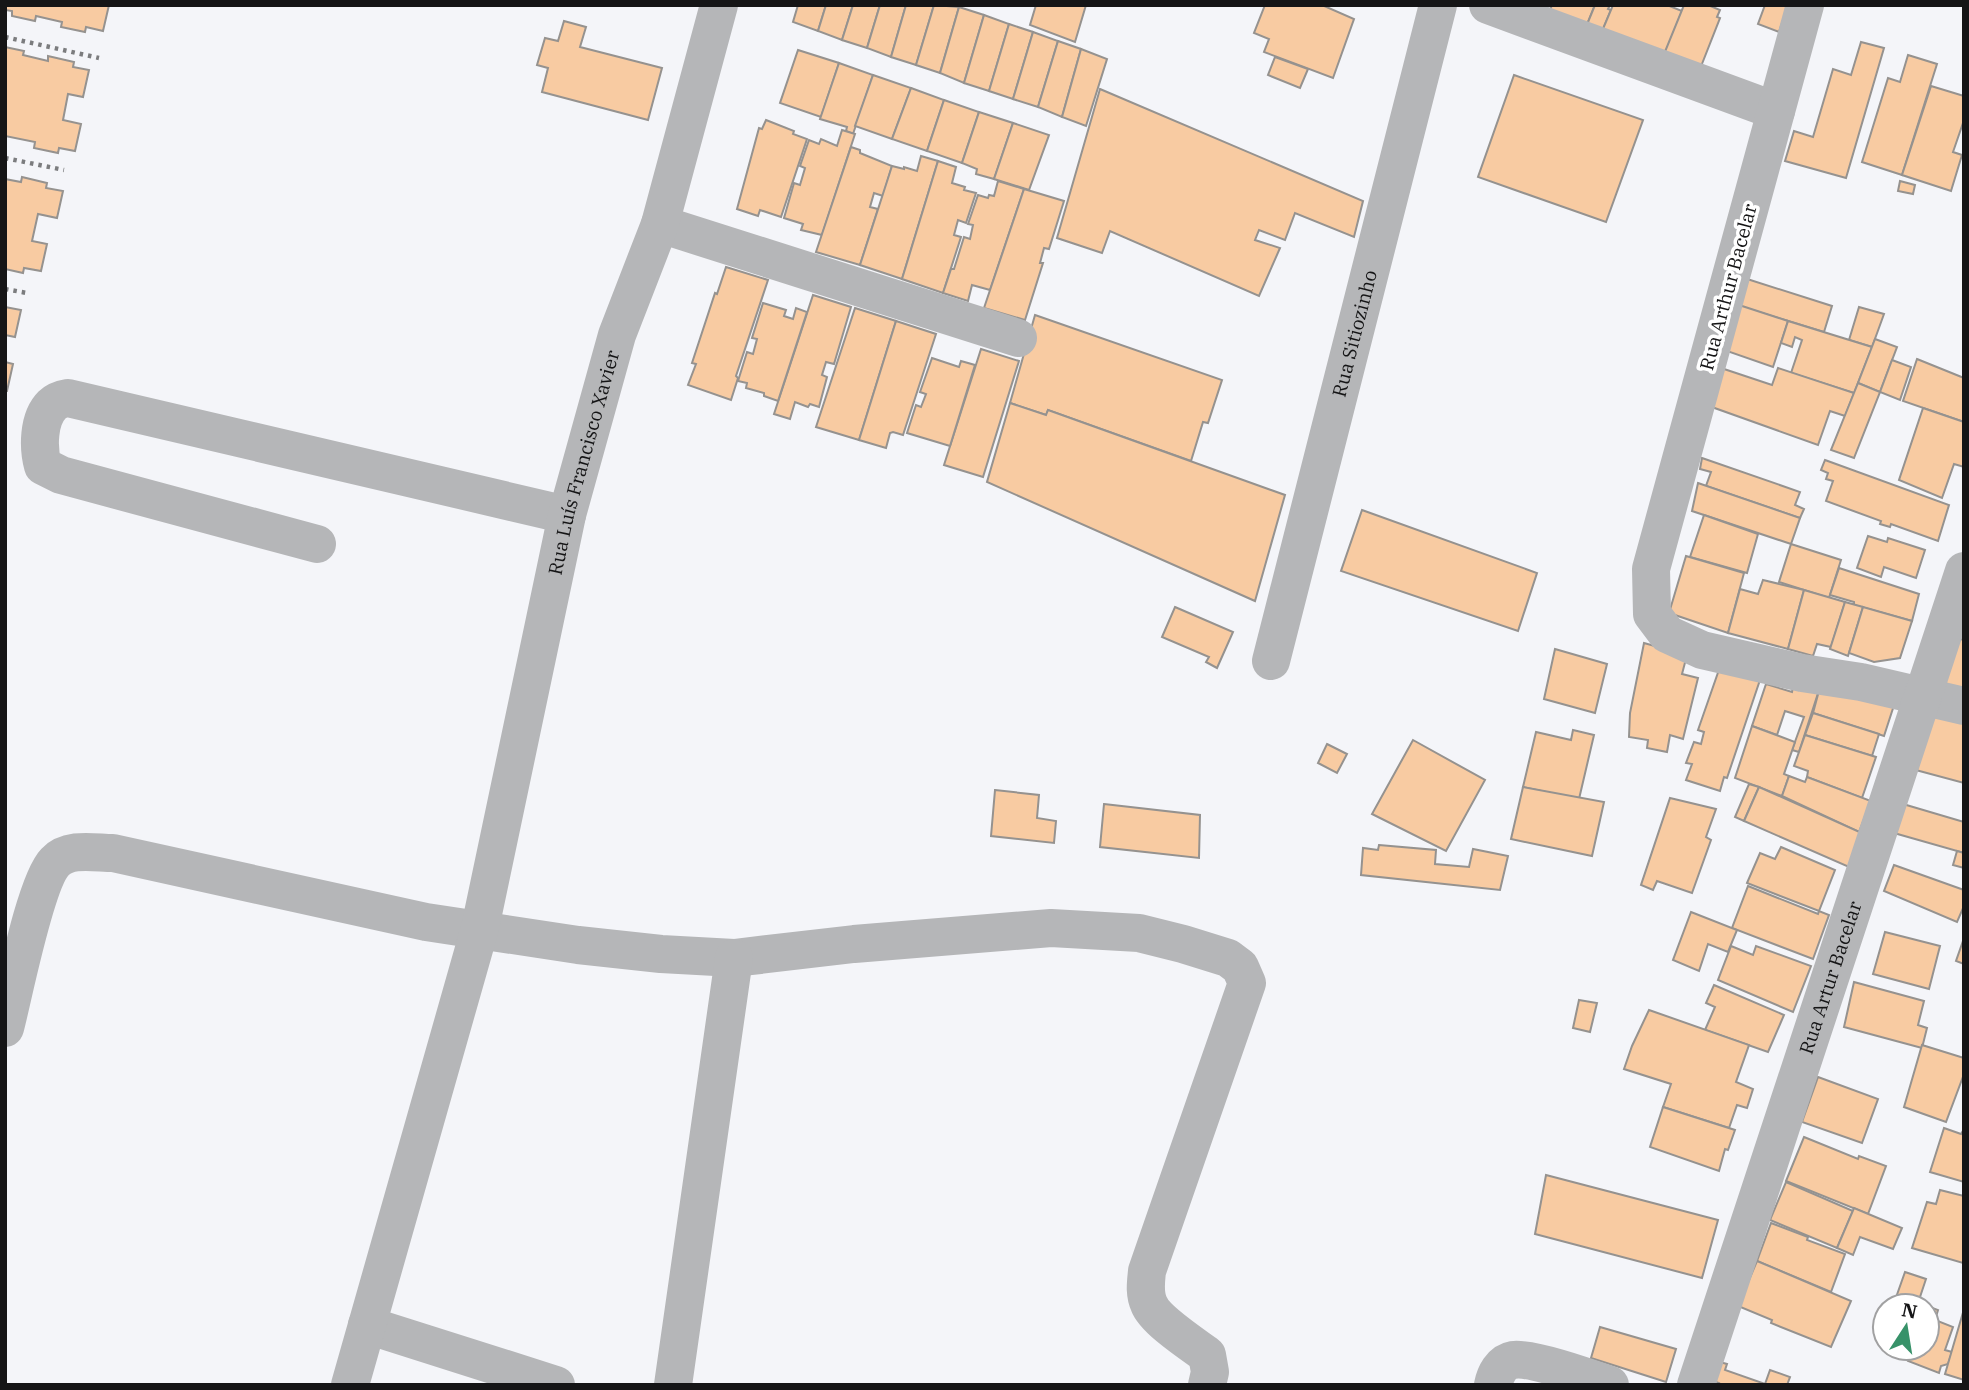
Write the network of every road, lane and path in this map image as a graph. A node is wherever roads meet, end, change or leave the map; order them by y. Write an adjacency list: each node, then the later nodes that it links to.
1 (719, 5): 10 (street, Rua Luís Francisco Xavier)
2 (1438, 5): 17 (street, Rua Sitiozinho)
3 (1488, 5): 7 (street)
4 (1805, 5): 7 (street, Rua Arthur Bacelar)
5 (5, 37): 6 (path)
6 (99, 58)
7 (1776, 111): 18 (street, Rua Arthur Bacelar)
8 (5, 158): 9 (path)
9 (64, 170)
10 (660, 224): 13 (street); 14 (street, Rua Luís Francisco Xavier)
11 (5, 289): 12 (path)
12 (27, 293)
13 (1018, 338)
14 (567, 516): 15 (street); 20 (street, Rua Luís Francisco Xavier)
15 (317, 544)
16 (1964, 571): 18 (street, Rua Artur Bacelar)
17 (1271, 661)
18 (1922, 695): 19 (street, Rua Arthur Bacelar); 30 (street, Rua Artur Bacelar)
19 (1964, 706)
20 (480, 929): 21 (street); 22 (street); 23 (street, Rua Luís Francisco Xavier)
21 (734, 958): 26 (street); 27 (street)
22 (5, 1028)
23 (367, 1325): 24 (street, Rua Luís Francisco Xavier); 25 (street)
24 (350, 1385)
25 (556, 1385)
26 (673, 1385)
27 (1207, 1385)
28 (1493, 1385): 29 (street)
29 (1610, 1385)
30 (1696, 1385)

